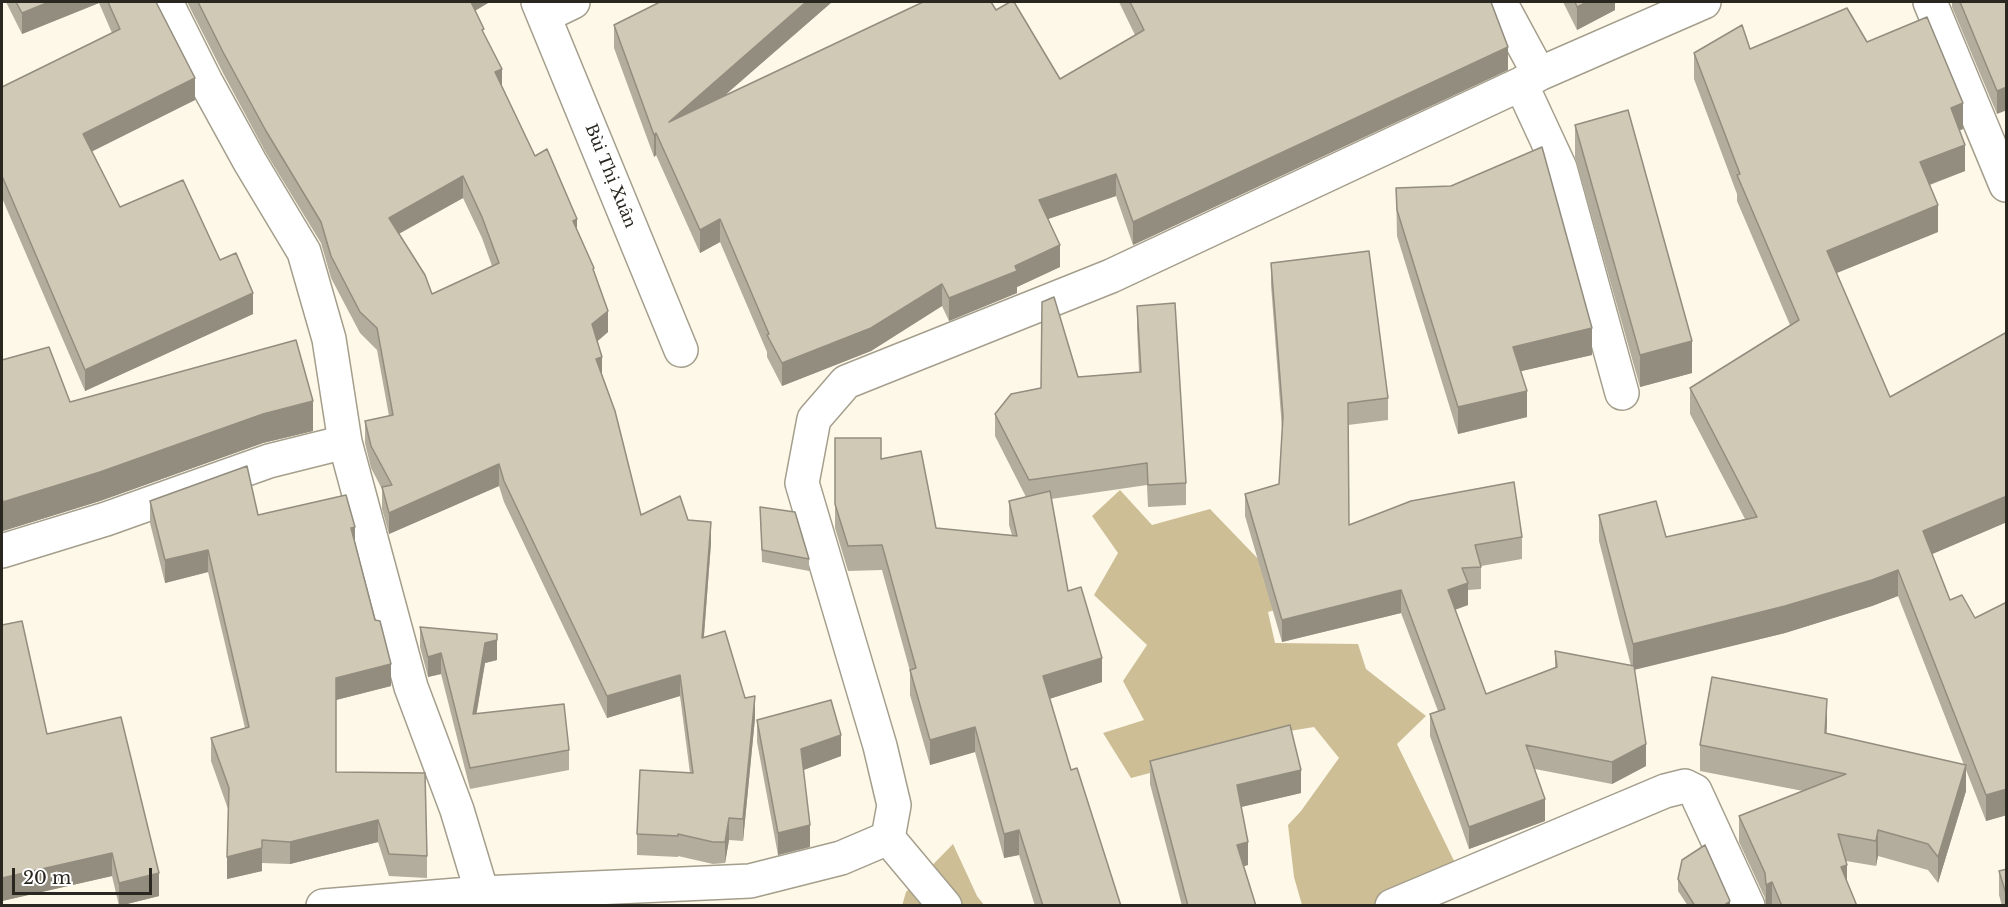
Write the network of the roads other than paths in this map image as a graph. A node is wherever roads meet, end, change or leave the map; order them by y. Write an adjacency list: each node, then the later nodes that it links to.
1 (166, 2): 11 (street)
2 (573, 2): 6 (street)
3 (1500, 2): 7 (street)
4 (1704, 2): 7 (street)
5 (1930, 2): 8 (street)
6 (541, 9): 9 (street, Bùi Thị Xuân)
7 (1530, 79): 10 (street); 13 (street)
8 (2007, 185)
9 (681, 350)
10 (1622, 393)
11 (345, 442): 12 (street); 14 (street)
12 (2, 551)
13 (888, 838): 15 (street); 17 (street)
14 (482, 893): 15 (street); 16 (street)
15 (750, 893)
16 (323, 906)
17 (945, 906)
18 (1392, 906): 19 (street)
19 (1748, 906)

